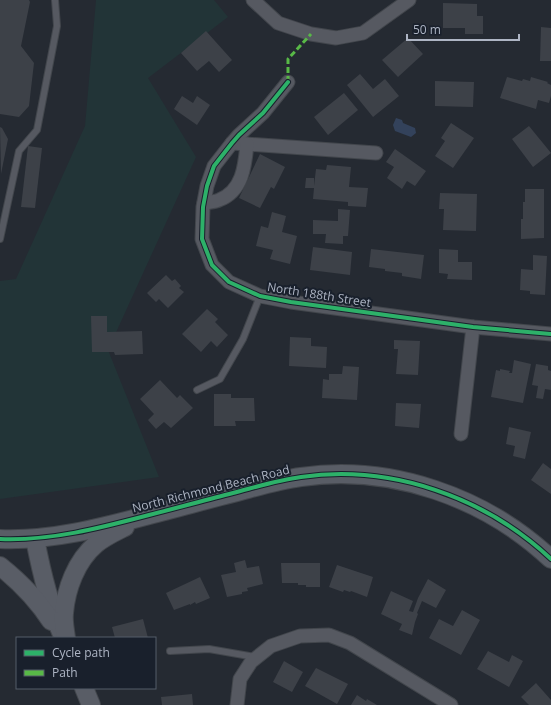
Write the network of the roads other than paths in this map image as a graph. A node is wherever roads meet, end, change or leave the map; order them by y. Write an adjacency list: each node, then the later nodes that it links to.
1 (55, 0): 9 (lane)
2 (253, 0): 3 (street)
3 (409, 0)
4 (288, 82): 5 (street, North 188th Street)
5 (232, 143): 6 (street); 8 (street, North 188th Street)
6 (247, 144): 7 (street); 8 (street)
7 (376, 153)
8 (204, 203): 10 (street, North 188th Street)
9 (0, 239)
10 (260, 296): 11 (street, North 188th Street); 13 (lane)
11 (473, 327): 12 (street, North 188th Street); 14 (street)
12 (551, 334)
13 (197, 390)
14 (460, 434)
15 (139, 518): 16 (main road, North Richmond Beach Road); 18 (main road, North Richmond Beach Road); 22 (main road)
16 (35, 538): 17 (main road, North Richmond Beach Road); 21 (main road)
17 (0, 539)
18 (551, 559)
19 (0, 566): 20 (main road)
20 (63, 637)
21 (64, 637)
22 (64, 637)
23 (170, 651): 24 (lane)
24 (256, 657): 27 (street); 28 (street)
25 (84, 689): 26 (main road)
26 (91, 705)
27 (237, 705)
28 (451, 705)

